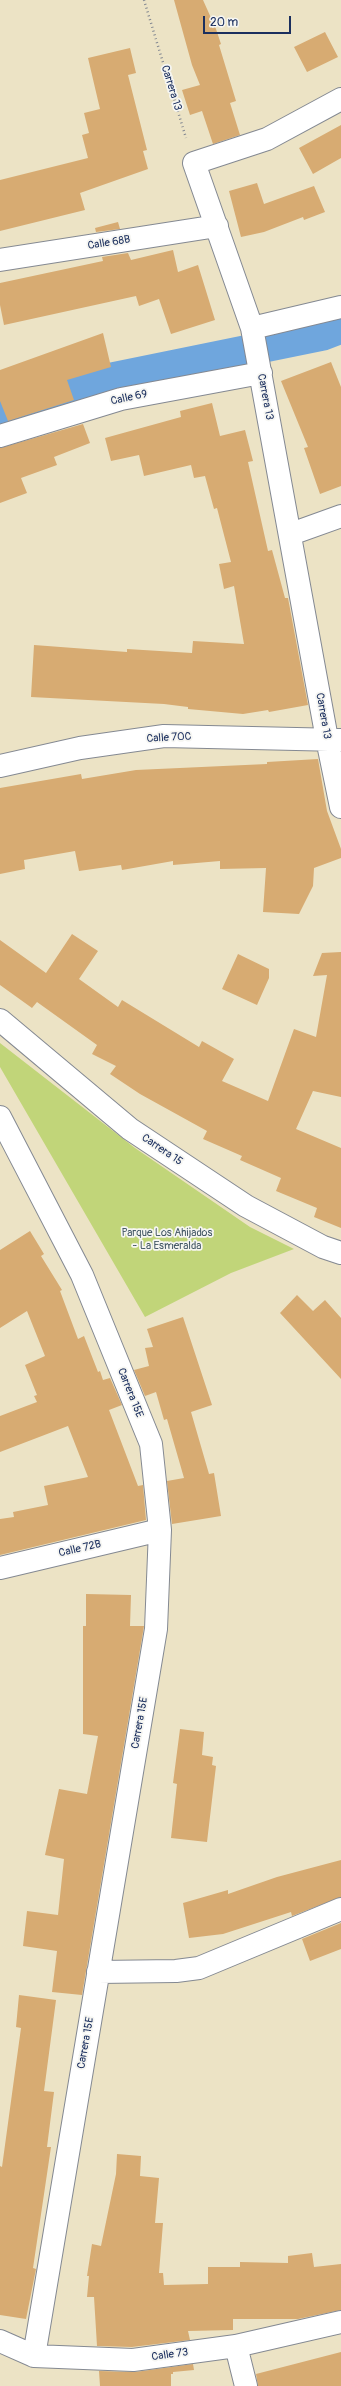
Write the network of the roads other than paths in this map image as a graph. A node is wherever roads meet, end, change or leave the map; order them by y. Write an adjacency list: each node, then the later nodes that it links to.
1 (341, 99): 2 (street, Carrera 13)
2 (217, 226): 3 (street, Calle 68B); 5 (street, Carrera 13)
3 (0, 260)
4 (341, 307): 5 (street)
5 (253, 332): 6 (street, Carrera 13)
6 (260, 370): 7 (street, Calle 69); 9 (street, Carrera 13)
7 (0, 436)
8 (341, 516): 9 (street)
9 (291, 534): 10 (street, Carrera 13)
10 (334, 739): 11 (street, Calle 70C); 12 (street, Carrera 13)
11 (0, 766)
12 (341, 807)
13 (0, 1020): 15 (street, Carrera 15)
14 (0, 1117): 16 (street, Carrera 15E)
15 (341, 1253)
16 (160, 1530): 17 (street, Calle 72B); 19 (street, Carrera 15E)
17 (0, 1568)
18 (341, 1909): 19 (street)
19 (98, 1972): 23 (street, Carrera 15E)
20 (341, 2322): 22 (street, Calle 73)
21 (0, 2341): 23 (street, Calle 73)
22 (236, 2346): 23 (street, Calle 73); 24 (street)
23 (34, 2356)
24 (246, 2386)

